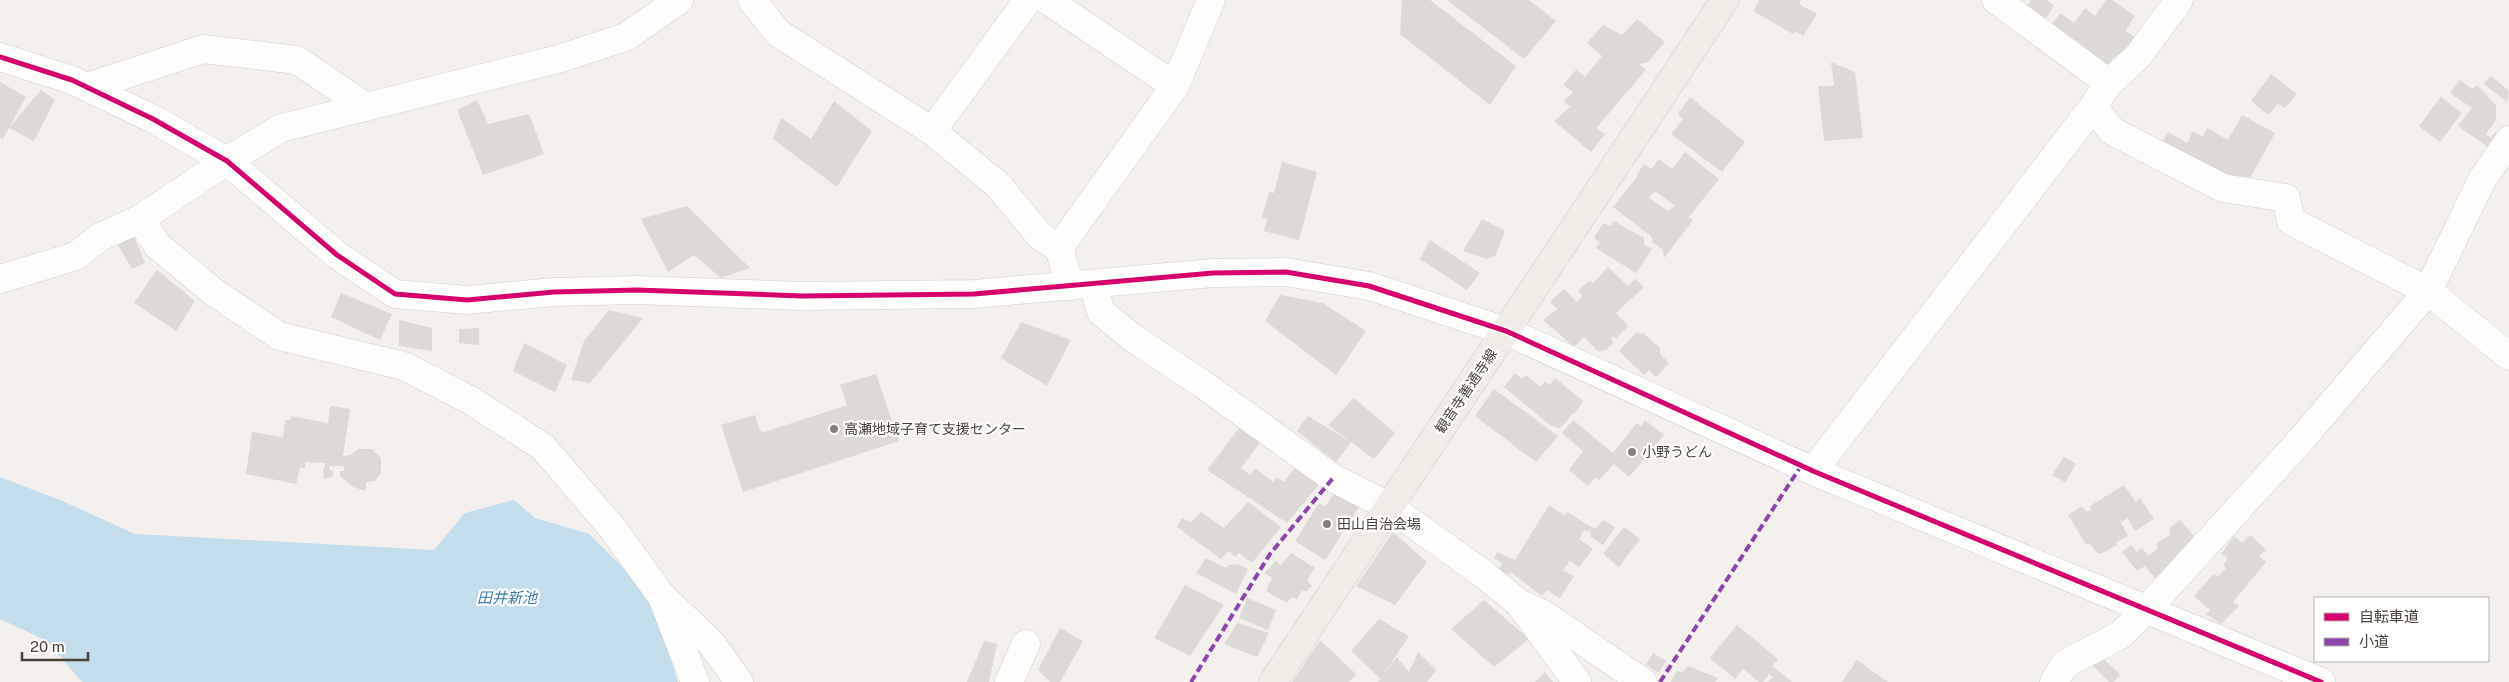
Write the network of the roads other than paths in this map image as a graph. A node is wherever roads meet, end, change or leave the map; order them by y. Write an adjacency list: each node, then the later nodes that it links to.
1 (679, 0): 13 (street)
2 (752, 0): 15 (street)
3 (1028, 0): 15 (street)
4 (1048, 0): 11 (street)
5 (1211, 0): 11 (street)
6 (1725, 0): 23 (main road, 観音寺善通寺線)
7 (1996, 0): 10 (street)
8 (2179, 0): 10 (street)
9 (0, 58): 12 (street)
10 (2109, 83): 14 (street)
11 (1175, 86): 19 (street)
12 (87, 87): 13 (street); 17 (street)
13 (366, 107): 17 (street)
14 (2094, 107): 22 (street); 25 (street)
15 (932, 131): 19 (street)
16 (2509, 140): 22 (street)
17 (227, 160): 18 (street); 21 (street)
18 (140, 219): 20 (street); 27 (street)
19 (1059, 248): 21 (street)
20 (0, 279)
21 (1081, 285): 23 (street); 26 (street)
22 (2428, 291): 24 (street); 29 (street)
23 (1506, 332): 25 (street); 26 (main road, 観音寺善通寺線)
24 (2509, 356)
25 (1813, 471): 29 (street)
26 (1390, 507): 28 (street); 34 (main road, 観音寺善通寺線)
27 (660, 594): 31 (street); 32 (street)
28 (1519, 603): 35 (street); 36 (street)
29 (2147, 609): 37 (street); 38 (street)
30 (1026, 644): 33 (street)
31 (696, 682)
32 (739, 682)
33 (1009, 682)
34 (1273, 682)
35 (1577, 682)
36 (1643, 682)
37 (2054, 682)
38 (2321, 682)

